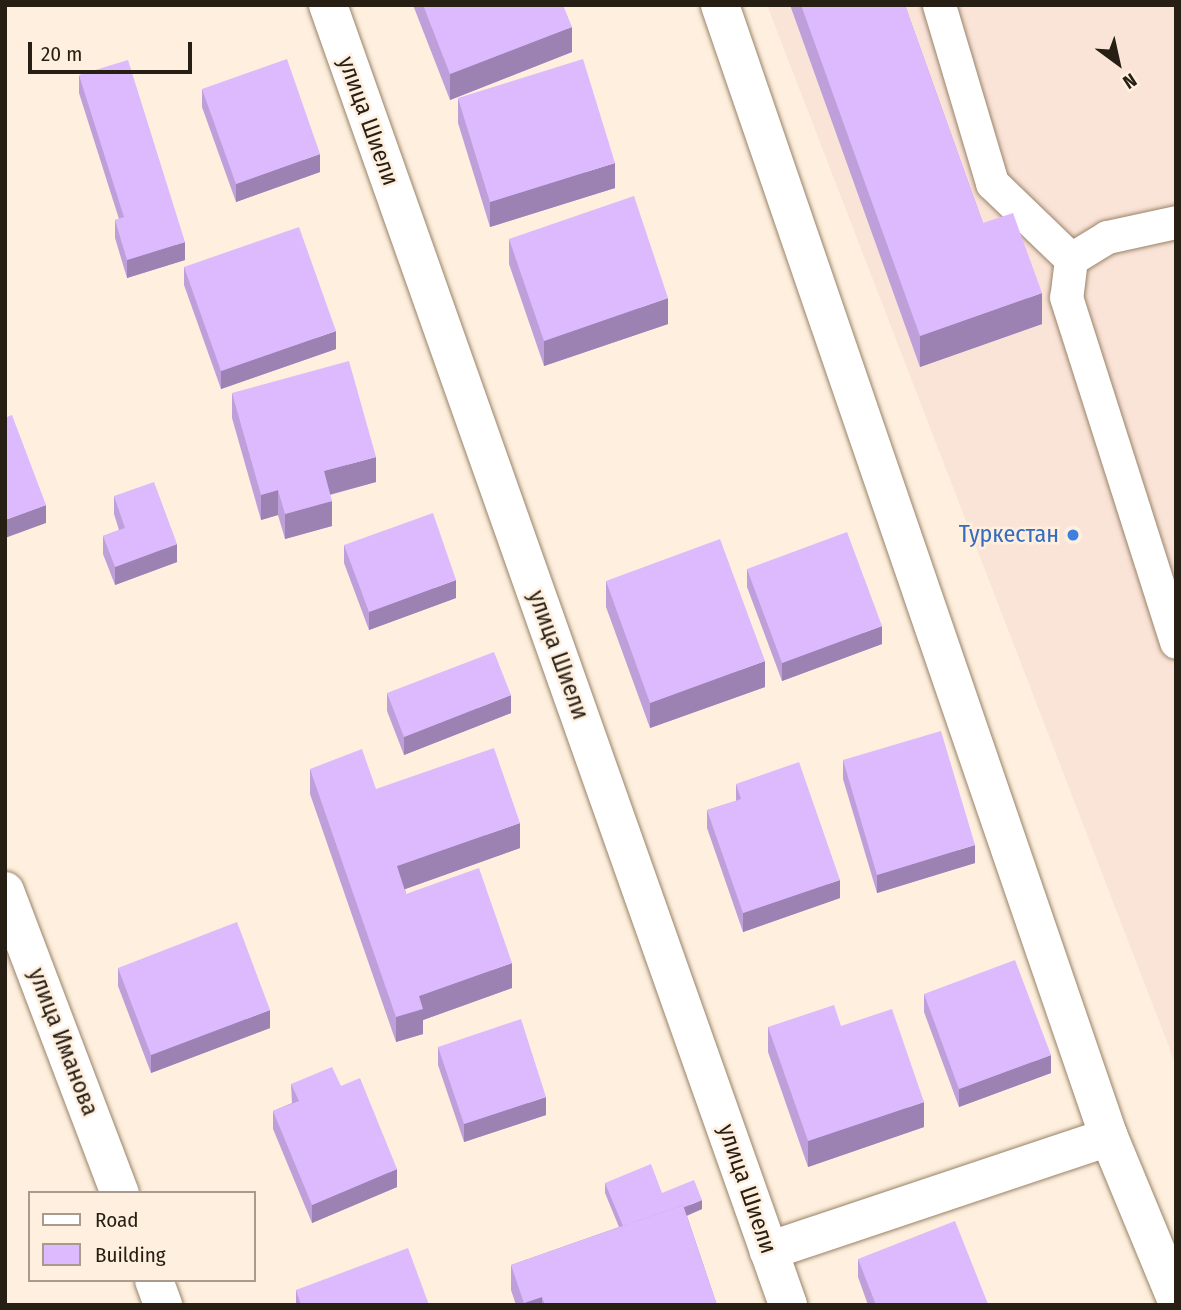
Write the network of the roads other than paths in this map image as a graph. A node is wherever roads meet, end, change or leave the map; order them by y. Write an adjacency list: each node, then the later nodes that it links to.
1 (328, 5): 10 (street, улица Шиели)
2 (720, 5): 8 (street)
3 (939, 5): 5 (lane)
4 (1176, 222): 5 (lane)
5 (1071, 259): 6 (lane)
6 (1176, 642)
7 (5, 891): 9 (street, улица Иманова)
8 (1108, 1137): 10 (street); 12 (street)
9 (119, 1191)
10 (769, 1251): 14 (street, улица Шиели)
11 (154, 1282): 13 (street)
12 (1176, 1299)
13 (163, 1305)
14 (788, 1305)

